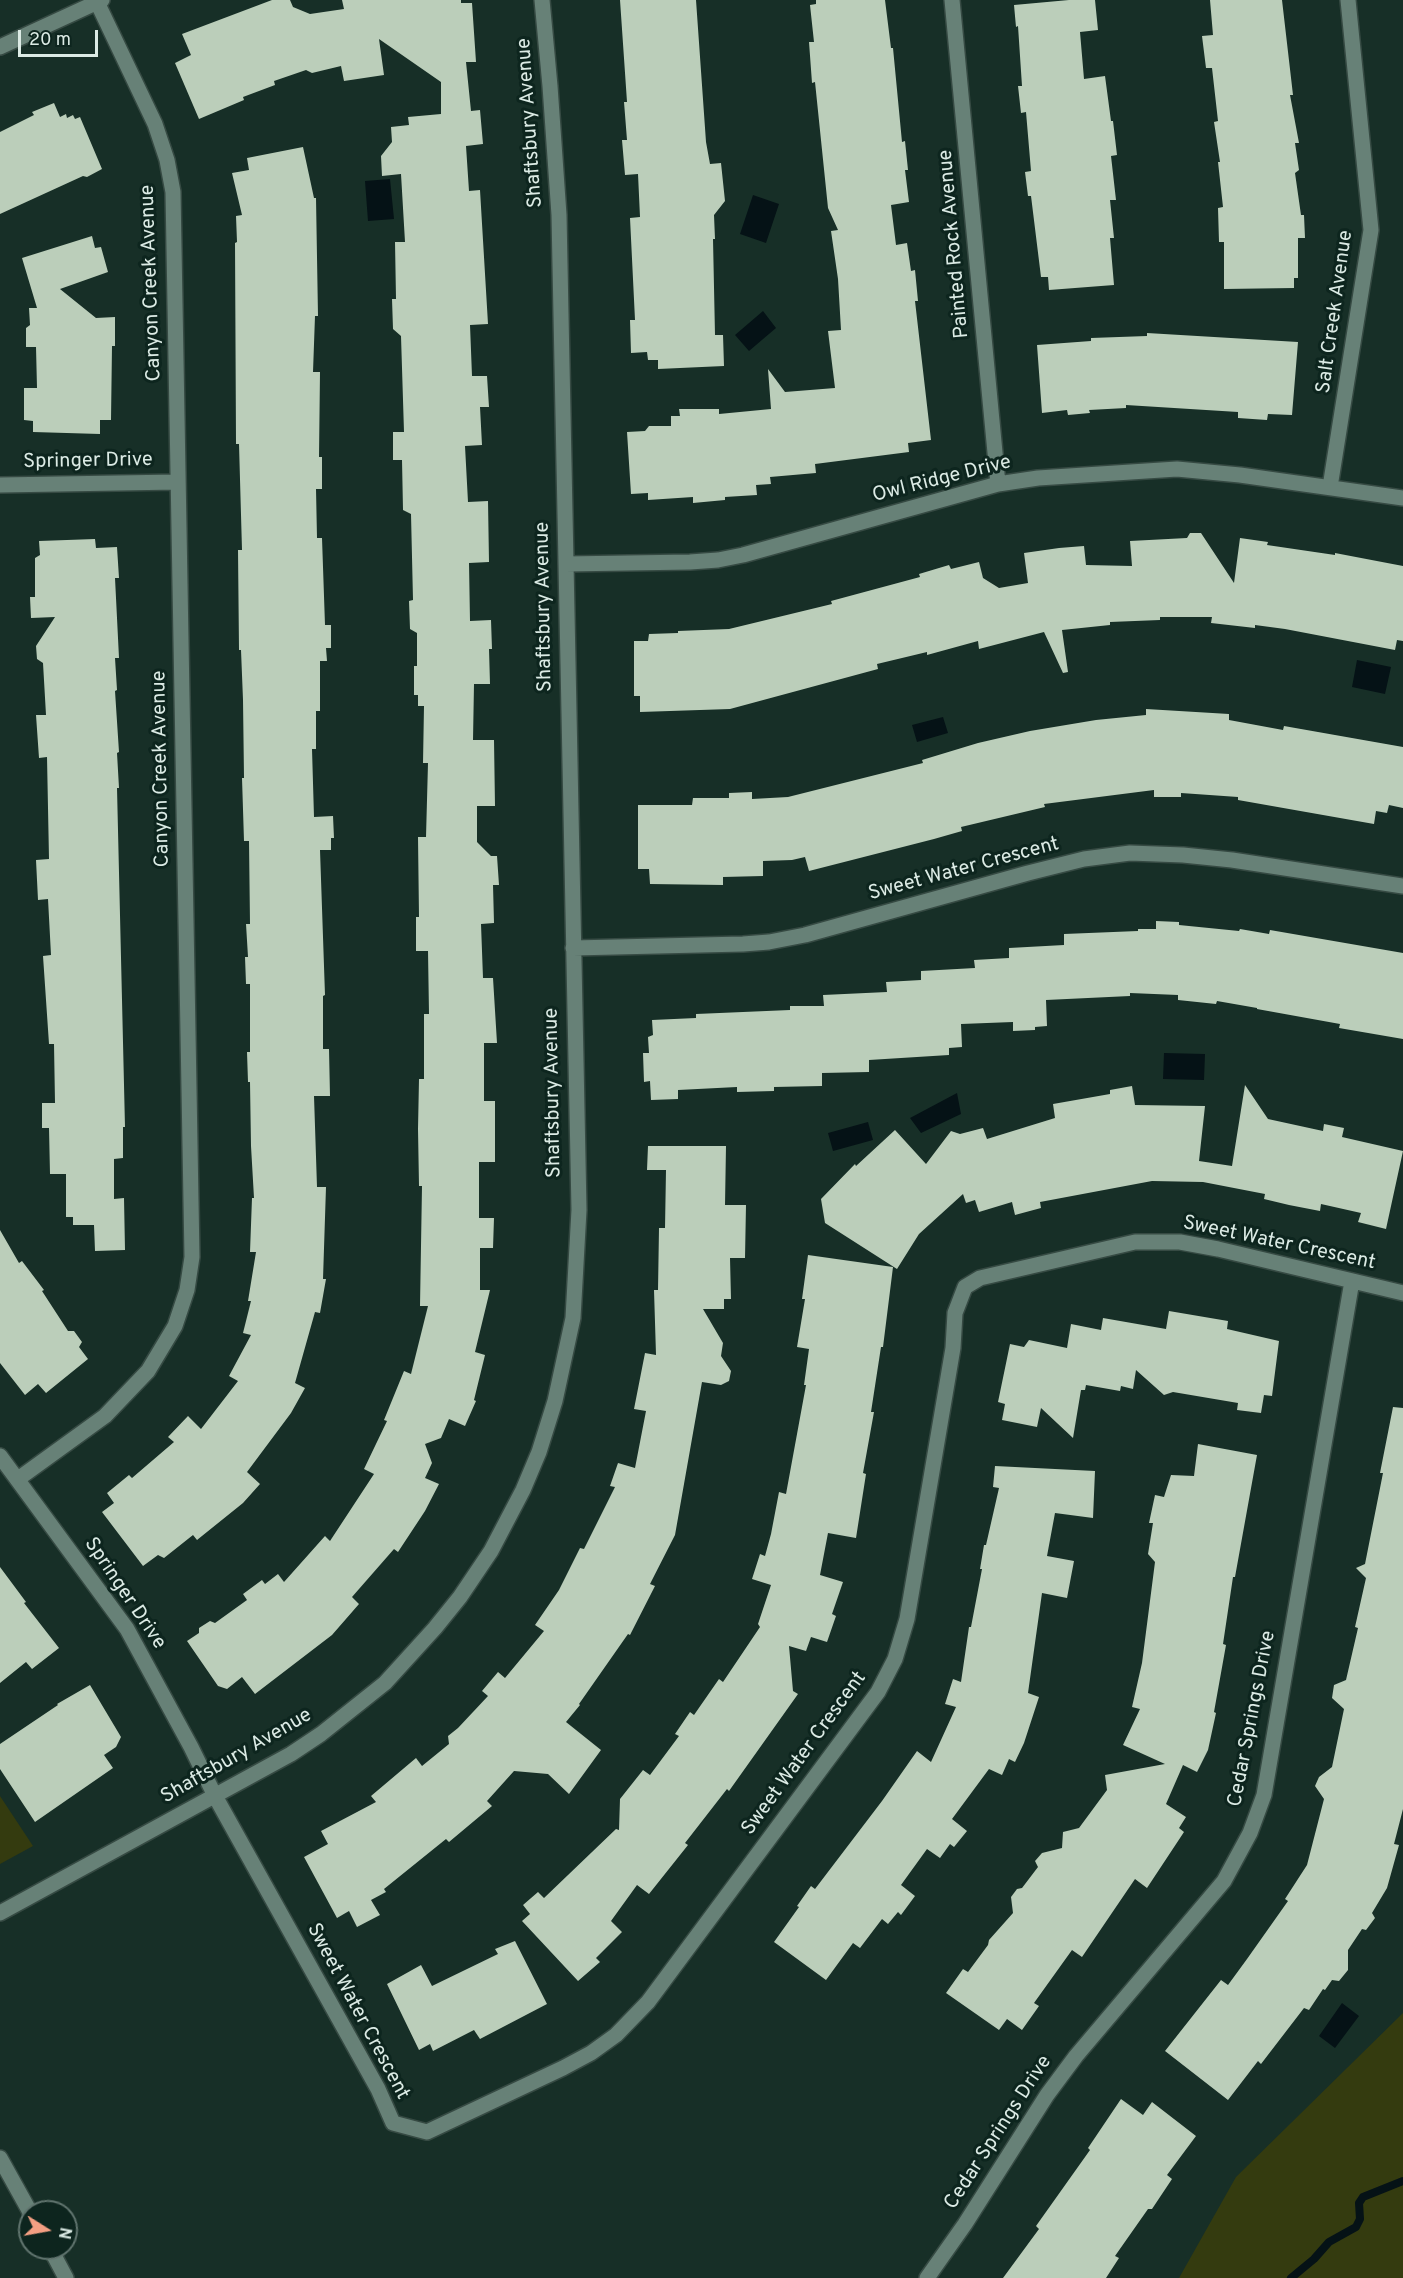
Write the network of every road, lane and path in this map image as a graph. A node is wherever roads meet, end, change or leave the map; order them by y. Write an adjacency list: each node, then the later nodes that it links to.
1 (542, 0): 11 (street, Shaftsbury Avenue)
2 (952, 0): 7 (street, Painted Rock Avenue)
3 (1348, 0): 9 (street, Salt Creek Avenue)
4 (99, 1): 5 (street); 6 (street, Canyon Creek Avenue)
5 (0, 47)
6 (177, 482): 8 (street, Springer Drive); 17 (street, Canyon Creek Avenue)
7 (998, 484): 9 (street, Owl Ridge Drive); 11 (street, Owl Ridge Drive)
8 (0, 485)
9 (1330, 487): 10 (street, Owl Ridge Drive)
10 (1403, 498)
11 (566, 564): 13 (street, Shaftsbury Avenue)
12 (1403, 886): 13 (street, Sweet Water Crescent)
13 (573, 948): 18 (street, Shaftsbury Avenue)
14 (1352, 1281): 15 (street, Sweet Water Crescent); 18 (street, Sweet Water Crescent); 24 (street, Cedar Springs Drive)
15 (1403, 1293)
16 (0, 1456): 17 (street, Springer Drive)
17 (18, 1479): 18 (street, Springer Drive)
18 (215, 1796): 19 (street, Shaftsbury Avenue)
19 (0, 1913)
20 (0, 2158): 21 (street)
21 (23, 2200)
22 (56, 2260): 23 (street)
23 (66, 2278)
24 (927, 2278)

